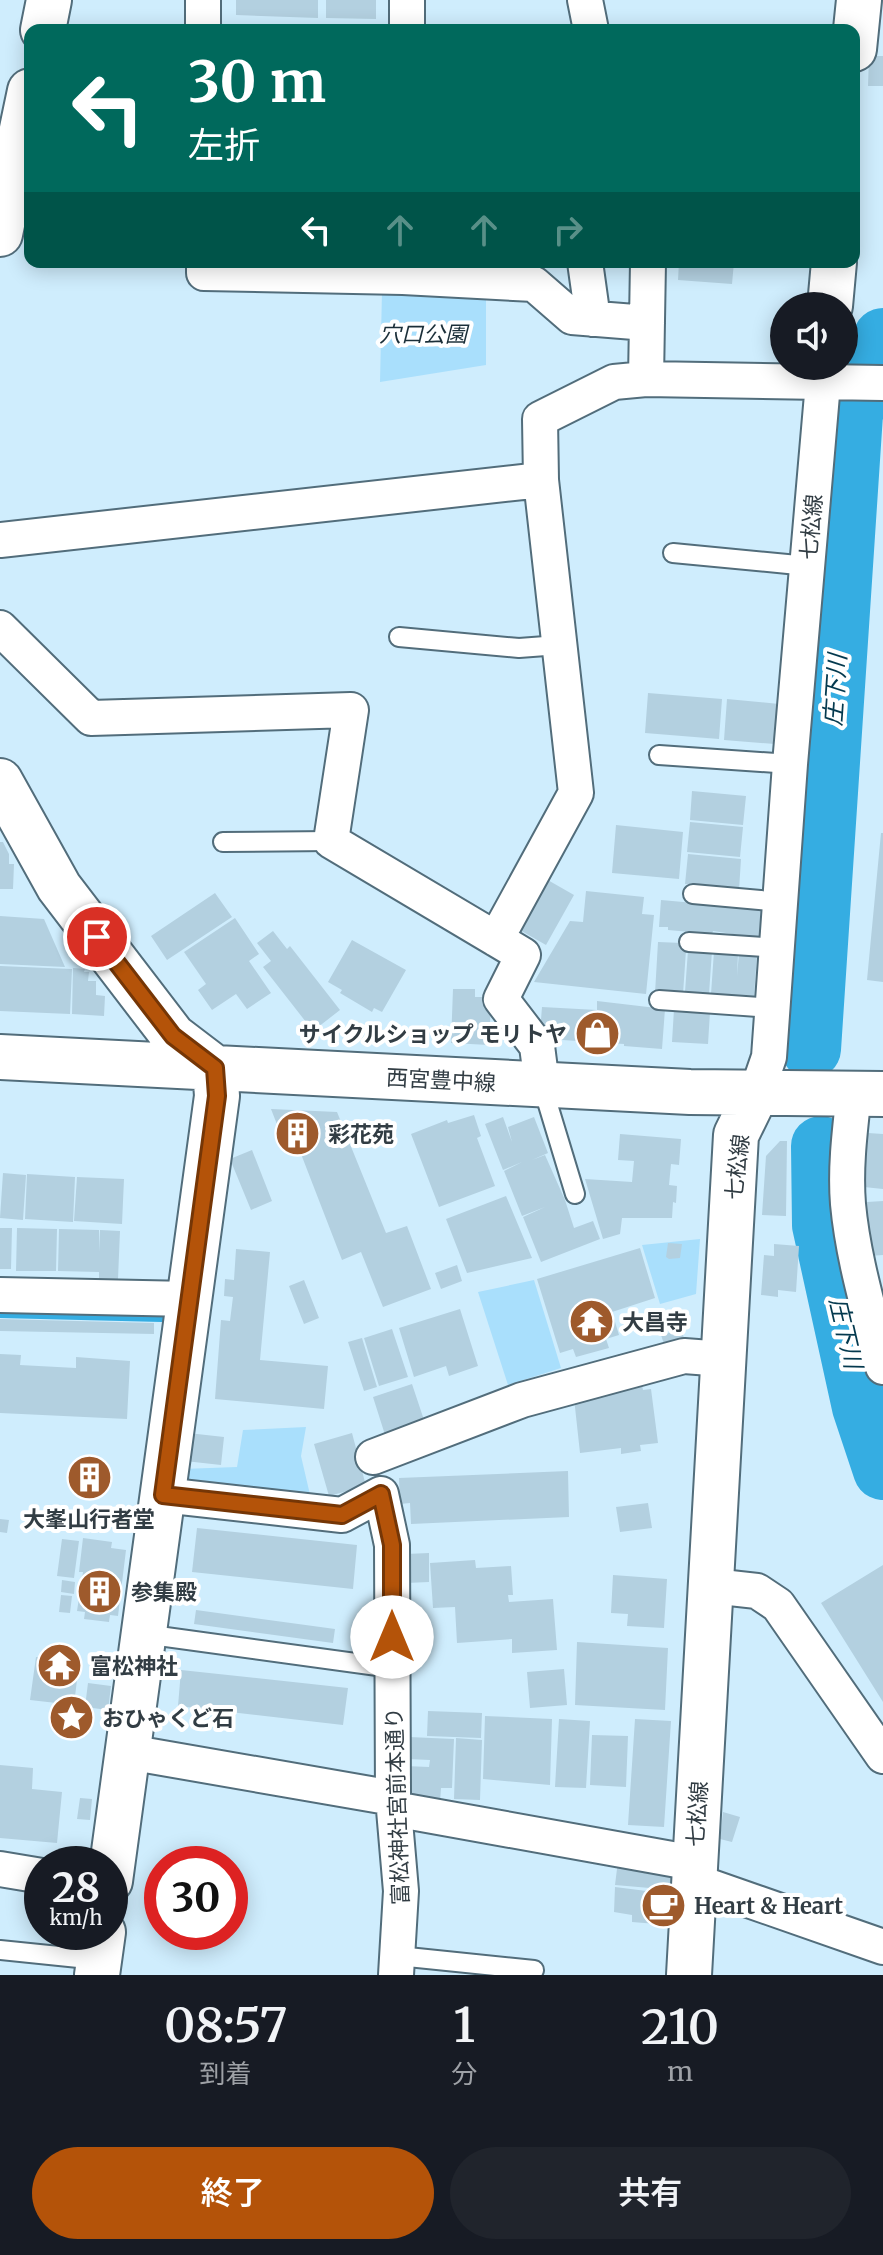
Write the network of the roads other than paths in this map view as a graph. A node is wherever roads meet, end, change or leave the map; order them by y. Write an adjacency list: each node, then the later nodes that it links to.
1 (49, 0): 6 (main road)
2 (203, 0): 7 (street)
3 (407, 0): 8 (street)
4 (585, 0): 9 (street)
5 (859, 0): 10 (main road)
6 (44, 24)
7 (203, 24)
8 (407, 24)
9 (590, 24)
10 (857, 24)
11 (24, 120): 12 (main road)
12 (0, 234)
13 (204, 268): 17 (street)
14 (586, 268): 19 (street)
15 (648, 268): 20 (street)
16 (833, 268): 18 (main road)
17 (403, 270): 19 (street)
18 (831, 292)
19 (593, 319): 20 (street)
20 (647, 323): 22 (street)
21 (770, 378): 22 (street)
22 (646, 379): 26 (street)
23 (832, 380): 29 (street, 七松線)
24 (858, 380): 25 (street)
25 (883, 383)
26 (541, 480): 27 (street); 32 (street)
27 (0, 540)
28 (673, 553): 29 (lane)
29 (808, 566): 34 (street, 七松線)
30 (0, 628): 36 (street)
31 (399, 637): 32 (lane)
32 (559, 645): 40 (street)
33 (659, 755): 34 (lane)
34 (790, 764): 39 (street, 七松線)
35 (0, 781): 46 (main road)
36 (331, 841): 37 (lane); 40 (street)
37 (223, 842)
38 (693, 894): 39 (lane)
39 (782, 902): 42 (street, 七松線)
40 (496, 939): 47 (street)
41 (689, 942): 42 (lane)
42 (778, 948): 44 (street, 七松線)
43 (659, 1000): 44 (lane)
44 (773, 1008): 48 (street, 七松線)
45 (0, 1057): 46 (main road, 西宮豊中線)
46 (215, 1068): 47 (main road, 西宮豊中線); 52 (main road)
47 (542, 1085): 48 (main road, 西宮豊中線); 50 (lane)
48 (757, 1092): 49 (main road, 西宮豊中線); 54 (main road, 七松線)
49 (868, 1093): 53 (street)
50 (575, 1194)
51 (0, 1295): 52 (street)
52 (190, 1299): 56 (main road)
53 (880, 1346)
54 (724, 1359): 55 (street); 57 (main road, 七松線)
55 (373, 1457)
56 (163, 1495): 58 (main road); 59 (street, 富松神社宮前本通り)
57 (712, 1586): 61 (street); 65 (main road, 七松線)
58 (144, 1634): 59 (lane); 60 (main road)
59 (392, 1668): 62 (street, 富松神社宮前本通り)
60 (128, 1752): 62 (street); 63 (main road)
61 (883, 1756)
62 (393, 1803): 65 (street); 70 (street, 富松神社宮前本通り)
63 (115, 1846)
64 (0, 1869): 66 (street)
65 (694, 1872): 67 (street); 72 (main road, 七松線)
66 (24, 1873)
67 (883, 1947)
68 (0, 1950): 69 (lane)
69 (99, 1956)
70 (397, 1965): 71 (lane)
71 (534, 1970)
72 (689, 1975)

